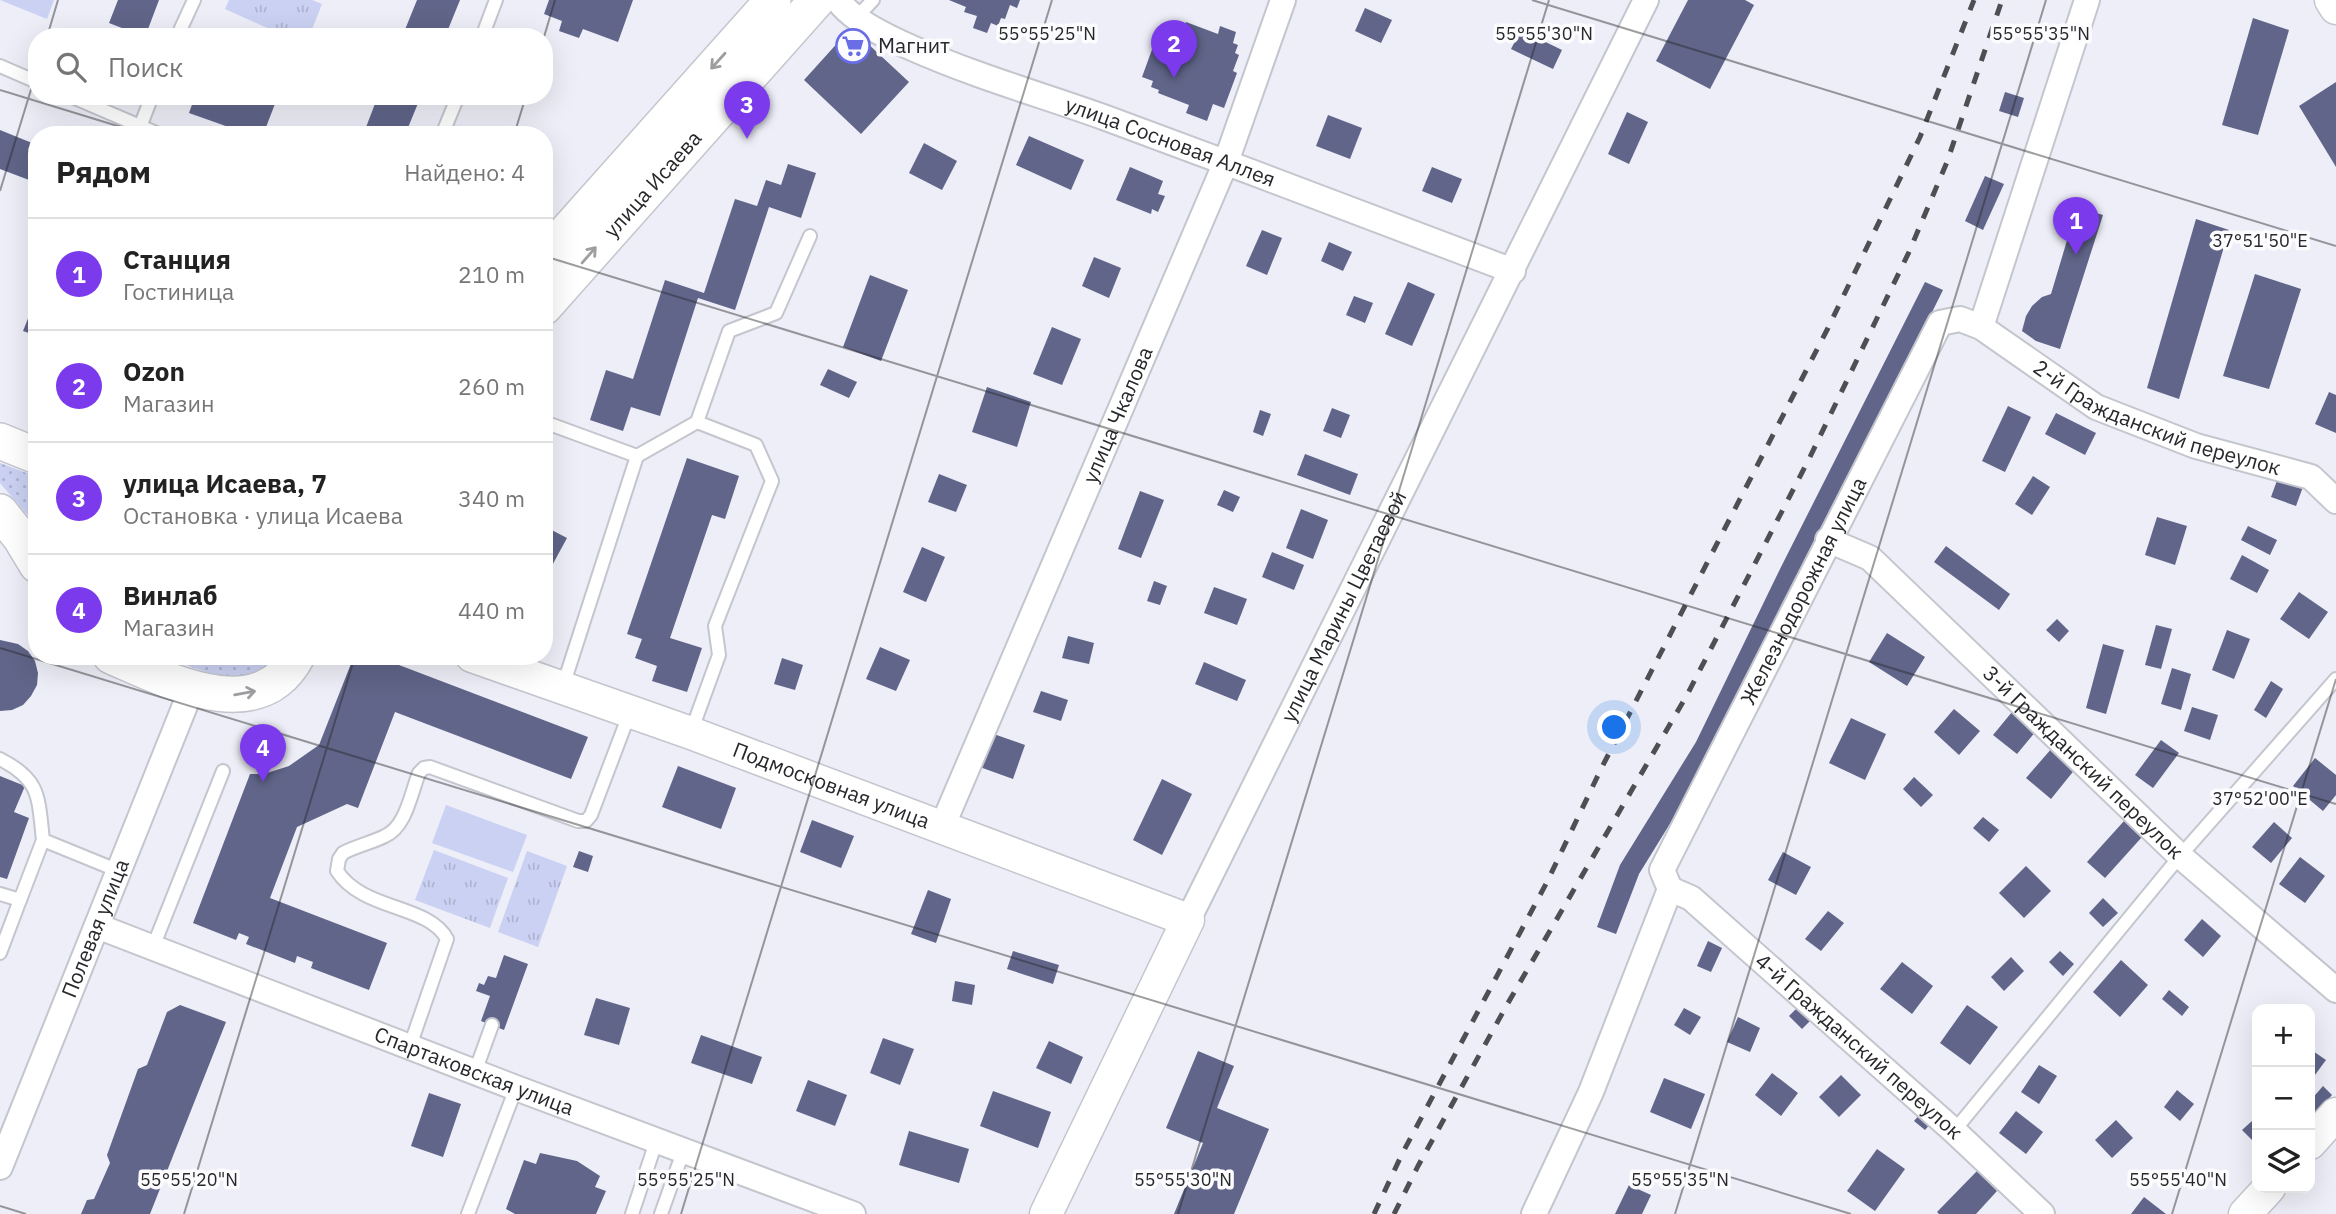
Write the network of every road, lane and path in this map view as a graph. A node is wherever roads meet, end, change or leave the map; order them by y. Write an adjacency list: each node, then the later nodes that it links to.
1 (194, 0): 12 (lane)
2 (496, 0): 13 (lane)
3 (817, 0): 11 (main road, улица Исаева)
4 (838, 0): 10 (street, улица Сосновая Аллея)
5 (1283, 0): 22 (street, улица Чкалова)
6 (1647, 0): 25 (street, улица Марины Цветаевой)
7 (2087, 0): 27 (street)
8 (2331, 0): 9 (street)
9 (2336, 8)
10 (864, 9): 22 (street, улица Сосновая Аллея)
11 (769, 10): 24 (main road, улица Исаева, one-way to 24); 26 (main road, улица Исаева, one-way to 11)
12 (181, 28)
13 (485, 28)
14 (0, 66): 15 (lane)
15 (28, 78)
16 (90, 105): 19 (lane)
17 (149, 105): 20 (lane)
18 (454, 105): 21 (lane)
19 (138, 126)
20 (140, 126)
21 (446, 126)
22 (1226, 162): 25 (street, улица Сосновая Аллея); 47 (street, улица Чкалова)
23 (810, 236): 28 (lane)
24 (553, 247)
25 (1513, 271): 54 (street, улица Марины Цветаевой)
26 (553, 294)
27 (1981, 327): 33 (street, 2-й Гражданский переулок); 35 (street, Железнодорожная улица)
28 (697, 422): 32 (lane); 44 (lane)
29 (553, 425): 32 (lane)
30 (0, 441): 31 (main road)
31 (28, 452)
32 (637, 456): 41 (lane)
33 (2336, 500)
34 (0, 512): 36 (main road)
35 (1828, 540): 49 (street, 3-й Гражданский переулок); 51 (street, Железнодорожная улица)
36 (28, 550)
37 (134, 665): 42 (main road)
38 (291, 665): 42 (main road, one-way to 38)
39 (498, 665): 41 (street, Подмосковная улица)
40 (2336, 679): 49 (lane)
41 (563, 687): 43 (street, Подмосковная улица)
42 (192, 688): 50 (street, Полевая улица)
43 (631, 711): 44 (street, Подмосковная улица); 60 (lane)
44 (691, 733): 47 (street, Подмосковная улица)
45 (0, 759): 48 (lane)
46 (223, 771): 56 (lane)
47 (942, 827): 54 (street, Подмосковная улица)
48 (43, 840): 50 (lane); 53 (lane)
49 (2180, 856): 58 (street, 3-й Гражданский переулок); 64 (lane)
50 (119, 871): 55 (street, Полевая улица)
51 (1670, 889): 64 (street, 4-й Гражданский переулок); 75 (street, Железнодорожная улица)
52 (0, 894): 53 (lane)
53 (20, 900): 57 (lane)
54 (1188, 920): 74 (street, улица Марины Цветаевой)
55 (97, 926): 56 (street, Спартаковская улица); 68 (street, Полевая улица)
56 (153, 947): 60 (street, Спартаковская улица)
57 (0, 953)
58 (2336, 990)
59 (492, 1025): 61 (lane)
60 (410, 1046): 61 (street, Спартаковская улица)
61 (475, 1072): 62 (street, Спартаковская улица)
62 (516, 1088): 66 (street, Спартаковская улица); 70 (lane)
63 (2336, 1114): 65 (street)
64 (1954, 1131): 76 (street, 4-й Гражданский переулок)
65 (2315, 1137)
66 (656, 1142): 67 (street, Спартаковская улица); 71 (lane)
67 (683, 1152): 72 (lane); 73 (street, Спартаковская улица)
68 (0, 1167)
69 (2264, 1193): 77 (street)
70 (467, 1214)
71 (632, 1214)
72 (661, 1214)
73 (853, 1214)
74 (1046, 1214)
75 (1534, 1214)
76 (2042, 1214)
77 (2245, 1214)

